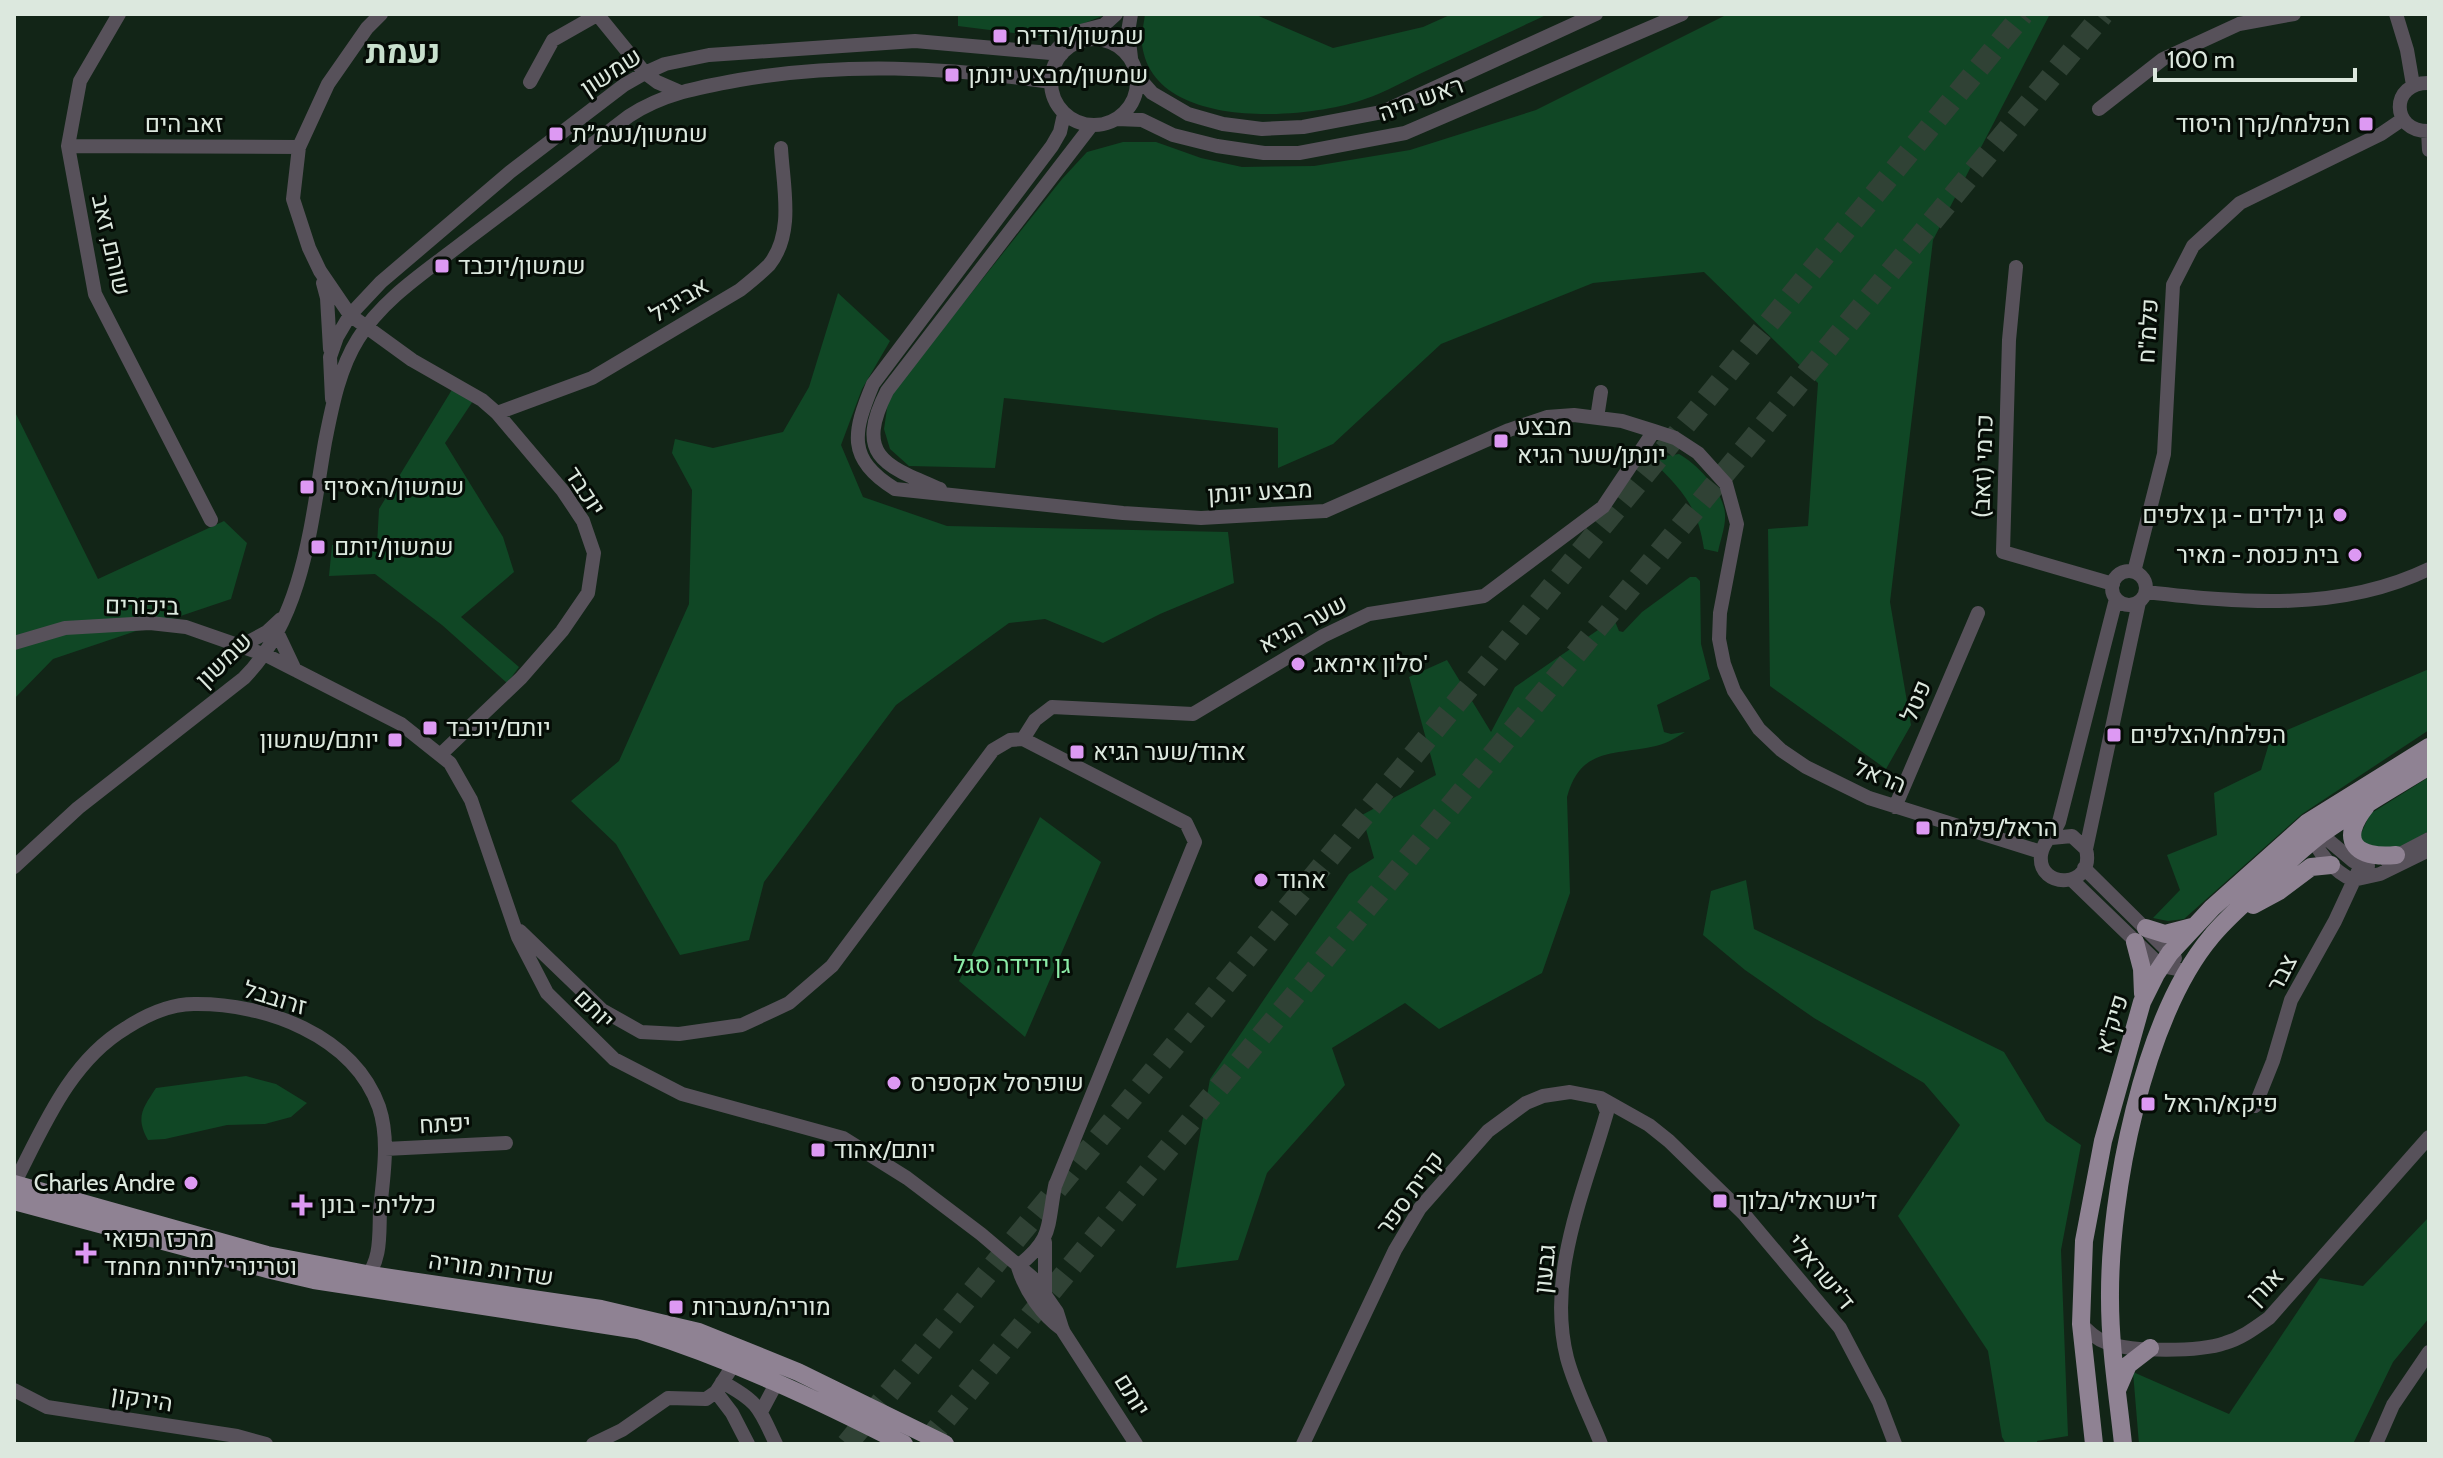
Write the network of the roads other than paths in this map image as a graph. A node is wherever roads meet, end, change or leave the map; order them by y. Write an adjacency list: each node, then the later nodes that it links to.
1 (119, 14): 25 (street, שוהם, זאב)
2 (381, 14): 26 (street)
3 (1118, 14): 10 (street); 11 (street)
4 (1131, 14): 12 (street)
5 (1596, 14): 12 (street, ראש מיה)
6 (1682, 14): 21 (street, ראש מיה)
7 (2294, 14): 19 (street)
8 (2396, 14): 17 (street)
9 (597, 15): 13 (street); 14 (street)
10 (1103, 39): 11 (street); 12 (street)
11 (1056, 53): 13 (street, שמשון); 15 (street)
12 (1135, 69): 21 (street)
13 (645, 73): 18 (street); 31 (street, שמשון)
14 (530, 82)
15 (1051, 82): 18 (street, שמשון); 20 (street)
16 (2429, 83): 17 (street)
17 (2413, 85): 22 (street)
18 (680, 92): 34 (street, שמשון)
19 (2099, 109)
20 (1064, 114): 23 (street); 41 (street, מבצע יונתן)
21 (1117, 119): 23 (street)
22 (2403, 119): 24 (street); 44 (street, פלמ"ח)
23 (1091, 126): 41 (street, מבצע יונתן)
24 (2429, 131): 28 (street)
25 (68, 146): 26 (street, זאב הים); 42 (street, שוהם, זאב)
26 (299, 147): 30 (street)
27 (781, 148): 38 (street, אביגיל)
28 (2429, 150)
29 (2016, 267): 45 (street, כרמי (זאב))
30 (320, 271): 32 (street, יוכבד); 35 (street)
31 (381, 282): 32 (street); 33 (street, שמשון)
32 (337, 296): 33 (street, יוכבד)
33 (350, 315): 34 (street, יוכבד); 35 (street, שמשון)
34 (366, 328): 37 (street, שמשון); 38 (street, יוכבד)
35 (330, 357): 37 (street, שמשון)
36 (1601, 392): 39 (street)
37 (332, 403): 47 (street, שמשון)
38 (497, 413): 58 (street, יוכבד)
39 (1597, 418): 40 (street, מבצע יונתן); 41 (street, מבצע יונתן)
40 (1654, 431): 55 (street, מבצע יונתן); 56 (street, שער הגיא)
41 (955, 495)
42 (211, 520)
43 (2429, 569): 46 (street)
44 (2134, 572): 45 (street); 46 (street)
45 (2114, 591): 46 (street); 63 (street)
46 (2143, 597): 65 (street)
47 (292, 603): 49 (street, שמשון); 51 (street)
48 (1978, 613): 61 (street, פטל)
49 (278, 634): 52 (street, שמשון); 53 (street)
50 (14, 643): 51 (street, ביכורים)
51 (243, 645): 52 (street, ביכורים); 54 (street)
52 (266, 655): 53 (street, יותם); 54 (street, שמשון)
53 (295, 670): 54 (street); 58 (street, יותם)
54 (244, 678): 71 (street, שמשון)
55 (1734, 691): 61 (street, הראל)
56 (1023, 739): 76 (street); 89 (street)
57 (2429, 747): 62 (main road, פיק"א)
58 (440, 755): 76 (street, יותם)
59 (2429, 766): 60 (main road, פיק"א)
60 (2370, 801): 62 (main road, פיק"א); 68 (main road)
61 (1895, 807): 67 (street, הראל)
62 (2314, 832): 69 (street); 70 (street); 75 (main road, פיק"א); 77 (main road, פיק"א)
63 (2051, 838): 65 (street); 67 (street)
64 (2429, 839): 68 (street)
65 (2086, 849): 72 (street)
66 (2429, 850): 74 (street)
67 (2041, 852): 73 (street)
68 (2396, 855): 70 (street)
69 (2331, 865): 74 (street); 75 (main road)
70 (2361, 865): 74 (street, צבר)
71 (14, 867)
72 (2084, 868): 73 (street); 78 (street)
73 (2072, 880): 78 (street)
74 (2353, 880): 83 (street, צבר)
75 (2230, 917): 80 (main road, פיק"א)
76 (514, 925): 90 (street, יותם)
77 (2195, 926): 78 (main road); 79 (main road, פיק"א)
78 (2140, 935): 79 (street); 81 (main road)
79 (2165, 960): 80 (street); 81 (main road, פיק"א)
80 (2187, 971): 96 (main road, פיק"א)
81 (2142, 1002): 94 (main road, פיק"א)
82 (1601, 1098): 113 (street, קרית ספר); 114 (street, גבעון); 115 (street, ד'ישראלי)
83 (2255, 1106)
84 (2429, 1137): 97 (street, אורן)
85 (506, 1143): 86 (street, יפתח)
86 (385, 1149): 87 (street, זרובבל); 91 (street, זרובבל)
87 (14, 1184): 91 (main road, שדרות מוריה)
88 (14, 1201): 92 (main road, שדרות מוריה)
89 (1045, 1241): 90 (street); 93 (street)
90 (1018, 1266): 93 (street, יותם); 95 (street, יותם)
91 (373, 1267): 92 (street); 99 (main road, שדרות מוריה)
92 (344, 1284): 100 (main road, שדרות מוריה)
93 (1045, 1293): 95 (street, יותם)
94 (2081, 1324): 96 (street, אורן); 116 (main road, פיק"א)
95 (1063, 1331): 112 (street, יותם)
96 (2112, 1344): 97 (street, אורן); 104 (main road, פיק"א)
97 (2150, 1348): 104 (main road)
98 (2429, 1352): 118 (street)
99 (761, 1358): 100 (street); 111 (main road, שדרות מוריה)
100 (734, 1364): 101 (main road, שדרות מוריה); 102 (street)
101 (777, 1382): 105 (street); 110 (main road, שדרות מוריה)
102 (719, 1387): 105 (street); 107 (street); 108 (street)
103 (14, 1390): 106 (street, הירקון)
104 (2117, 1391): 117 (main road, פיק"א)
105 (761, 1412): 109 (street)
106 (266, 1444)
107 (593, 1444)
108 (748, 1444)
109 (776, 1444)
110 (904, 1444)
111 (945, 1444)
112 (1136, 1444)
113 (1303, 1444)
114 (1601, 1444)
115 (1895, 1444)
116 (2094, 1444)
117 (2123, 1444)
118 (2376, 1444)

